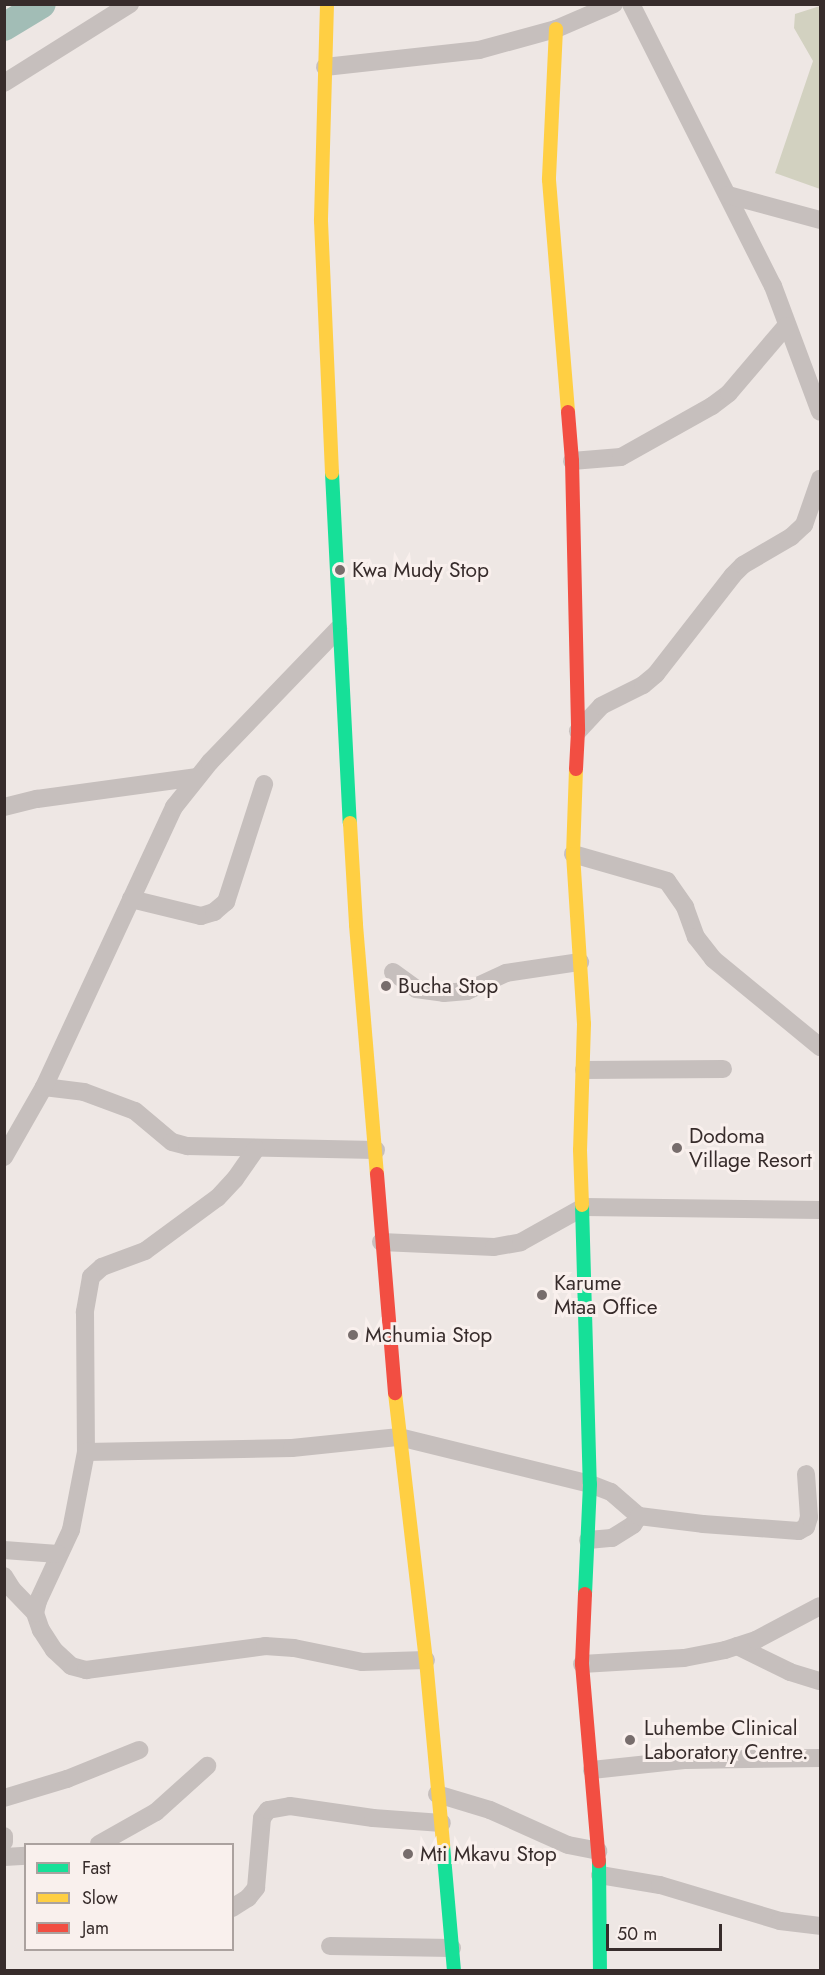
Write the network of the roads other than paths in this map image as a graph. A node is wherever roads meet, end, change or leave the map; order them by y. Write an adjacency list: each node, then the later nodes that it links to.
1 (130, 4): 7 (street)
2 (327, 4): 6 (main road)
3 (614, 4): 5 (street)
4 (631, 4): 8 (street)
5 (556, 29): 6 (street); 12 (main road)
6 (325, 67): 14 (main road)
7 (4, 83)
8 (728, 195): 9 (street); 10 (street)
9 (820, 220)
10 (786, 326): 11 (street); 12 (street)
11 (820, 412)
12 (572, 461): 15 (main road)
13 (820, 479): 15 (street)
14 (338, 629): 16 (street); 29 (main road)
15 (578, 731): 19 (main road)
16 (197, 777): 18 (street); 20 (street)
17 (264, 784): 20 (street)
18 (4, 807)
19 (573, 854): 21 (main road); 23 (street)
20 (130, 899): 26 (street)
21 (580, 962): 22 (street); 25 (main road)
22 (393, 972)
23 (820, 1047)
24 (723, 1069): 25 (street)
25 (584, 1070): 31 (main road)
26 (44, 1087): 27 (street); 28 (street)
27 (9, 1140): 30 (street)
28 (255, 1149): 29 (street); 35 (street)
29 (376, 1150): 33 (main road)
30 (4, 1157)
31 (584, 1207): 32 (street); 33 (street); 37 (main road)
32 (820, 1210)
33 (381, 1242): 34 (main road)
34 (399, 1437): 35 (street); 37 (street); 46 (main road)
35 (86, 1452): 41 (street)
36 (806, 1474): 38 (street)
37 (590, 1485): 38 (street); 39 (main road)
38 (639, 1516): 39 (street)
39 (588, 1539): 47 (main road)
40 (4, 1550): 41 (street)
41 (58, 1554): 44 (street)
42 (4, 1576): 44 (street)
43 (820, 1606): 45 (street)
44 (35, 1613): 46 (street)
45 (736, 1646): 47 (street); 48 (street)
46 (426, 1660): 53 (main road)
47 (582, 1664): 52 (main road)
48 (820, 1681)
49 (139, 1750): 54 (street)
50 (820, 1758): 52 (street)
51 (207, 1766): 58 (street)
52 (592, 1770): 59 (main road)
53 (437, 1794): 55 (main road); 59 (street)
54 (4, 1798)
55 (442, 1823): 63 (street); 66 (main road)
56 (4, 1836): 57 (street)
57 (4, 1842)
58 (102, 1843)
59 (598, 1851): 62 (main road)
60 (24, 1856): 61 (street)
61 (4, 1857)
62 (600, 1875): 64 (street); 68 (main road)
63 (234, 1907)
64 (820, 1926)
65 (330, 1946): 66 (street)
66 (452, 1948): 67 (main road)
67 (453, 1971)
68 (600, 1971)

